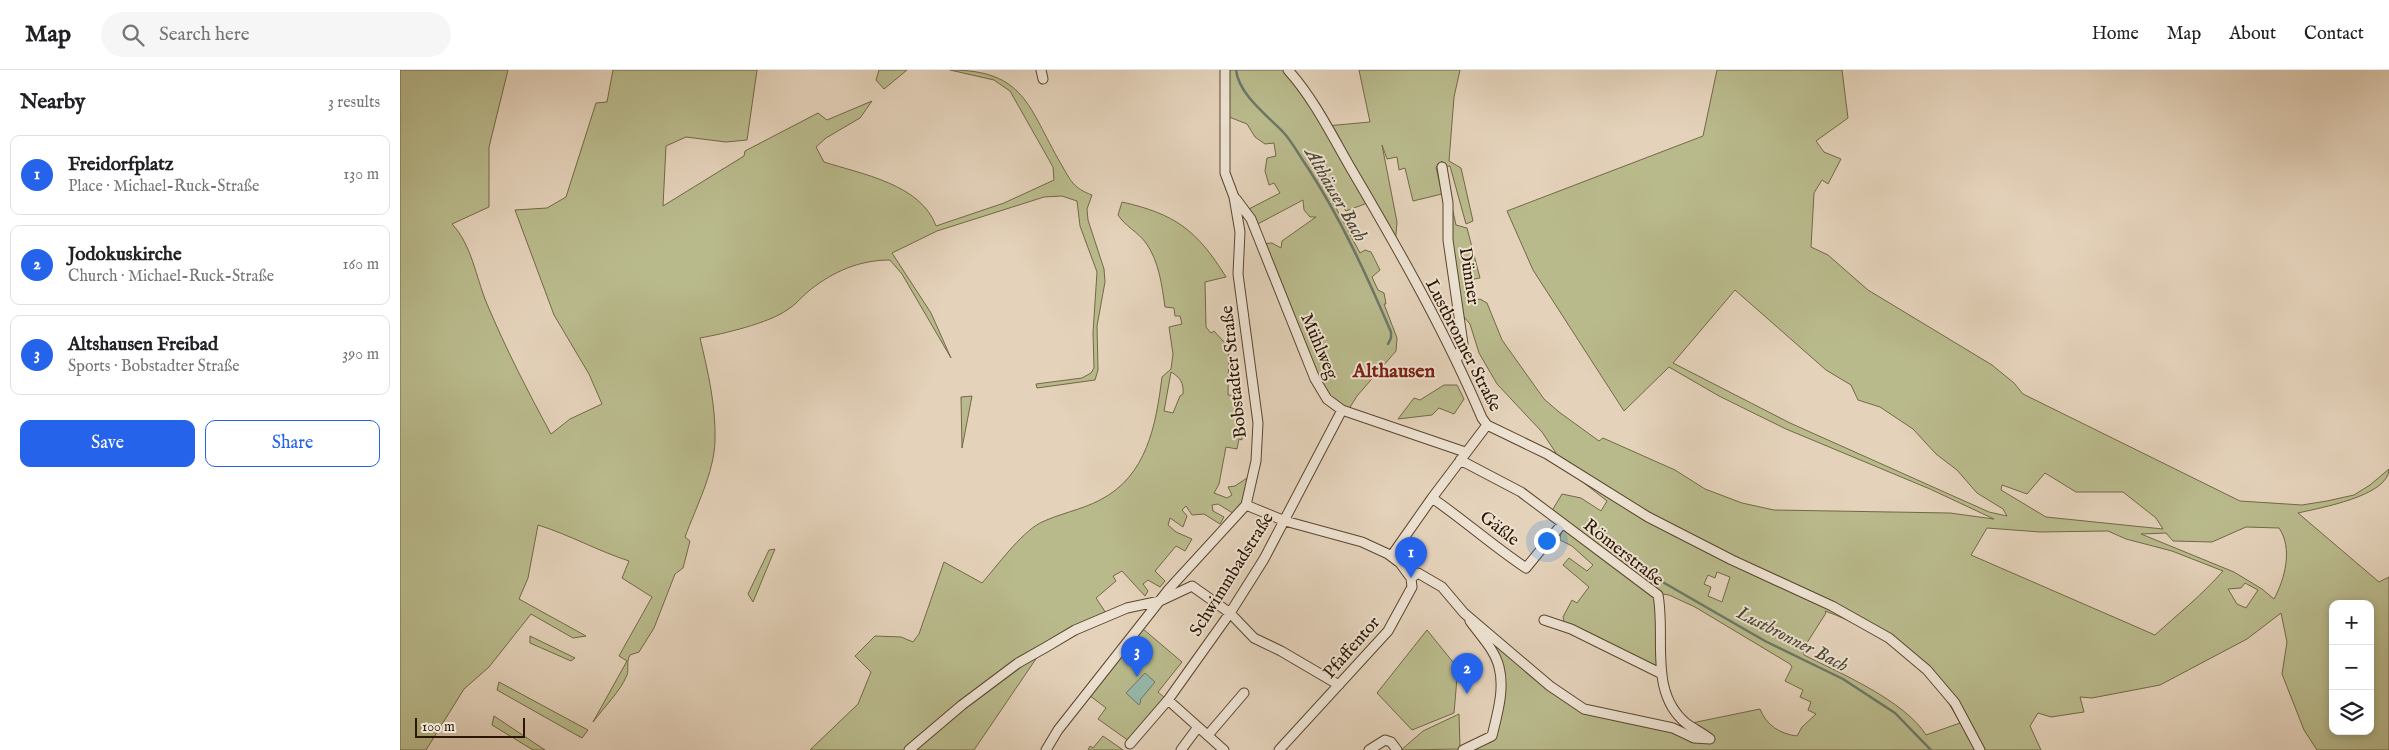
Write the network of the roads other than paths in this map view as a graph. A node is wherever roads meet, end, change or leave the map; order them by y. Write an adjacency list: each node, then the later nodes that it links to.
1 (1225, 70): 4 (street, Bobstadter Straße)
2 (1288, 70): 5 (street, Lustbronner Straße)
3 (1442, 167): 5 (street, Dünner)
4 (1234, 197): 6 (street, Mühlweg); 10 (street, Bobstadter Straße)
5 (1457, 360): 7 (street, Lustbronner Straße)
6 (1342, 410): 8 (street, Mühlweg); 11 (street, Schwimmbadstraße)
7 (1487, 425): 8 (street); 36 (street, Lustbronner Straße)
8 (1463, 456): 9 (street); 12 (street, Römerstraße)
9 (1432, 498): 12 (street, Gäßle); 13 (street)
10 (1246, 505): 11 (street); 15 (street, Bobstadter Straße)
11 (1285, 521): 13 (street); 16 (street, Schwimmbadstraße)
12 (1562, 524): 19 (street, Römerstraße)
13 (1392, 555): 14 (street)
14 (1411, 578): 17 (street); 20 (street, Pfaffentor)
15 (1160, 601): 16 (street); 25 (street, Bobstadter Straße); 27 (street)
16 (1230, 613): 20 (street); 22 (street, Schwimmbadstraße)
17 (1464, 613): 19 (street, Römerstraße); 35 (street)
18 (1544, 620): 19 (street)
19 (1662, 674)
20 (1339, 686): 32 (street, Pfaffentor)
21 (1244, 693): 24 (street)
22 (1168, 700): 23 (street); 26 (street, Schwimmbadstraße)
23 (1198, 727): 24 (street); 30 (street)
24 (1208, 735): 31 (street)
25 (1053, 739): 28 (street); 29 (street, Bobstadter Straße)
26 (1130, 744)
27 (909, 750)
28 (1041, 750)
29 (1046, 750)
30 (1181, 750)
31 (1224, 750)
32 (1279, 750)
33 (1370, 750): 34 (street)
34 (1397, 750)
35 (1464, 750)
36 (1980, 750)

